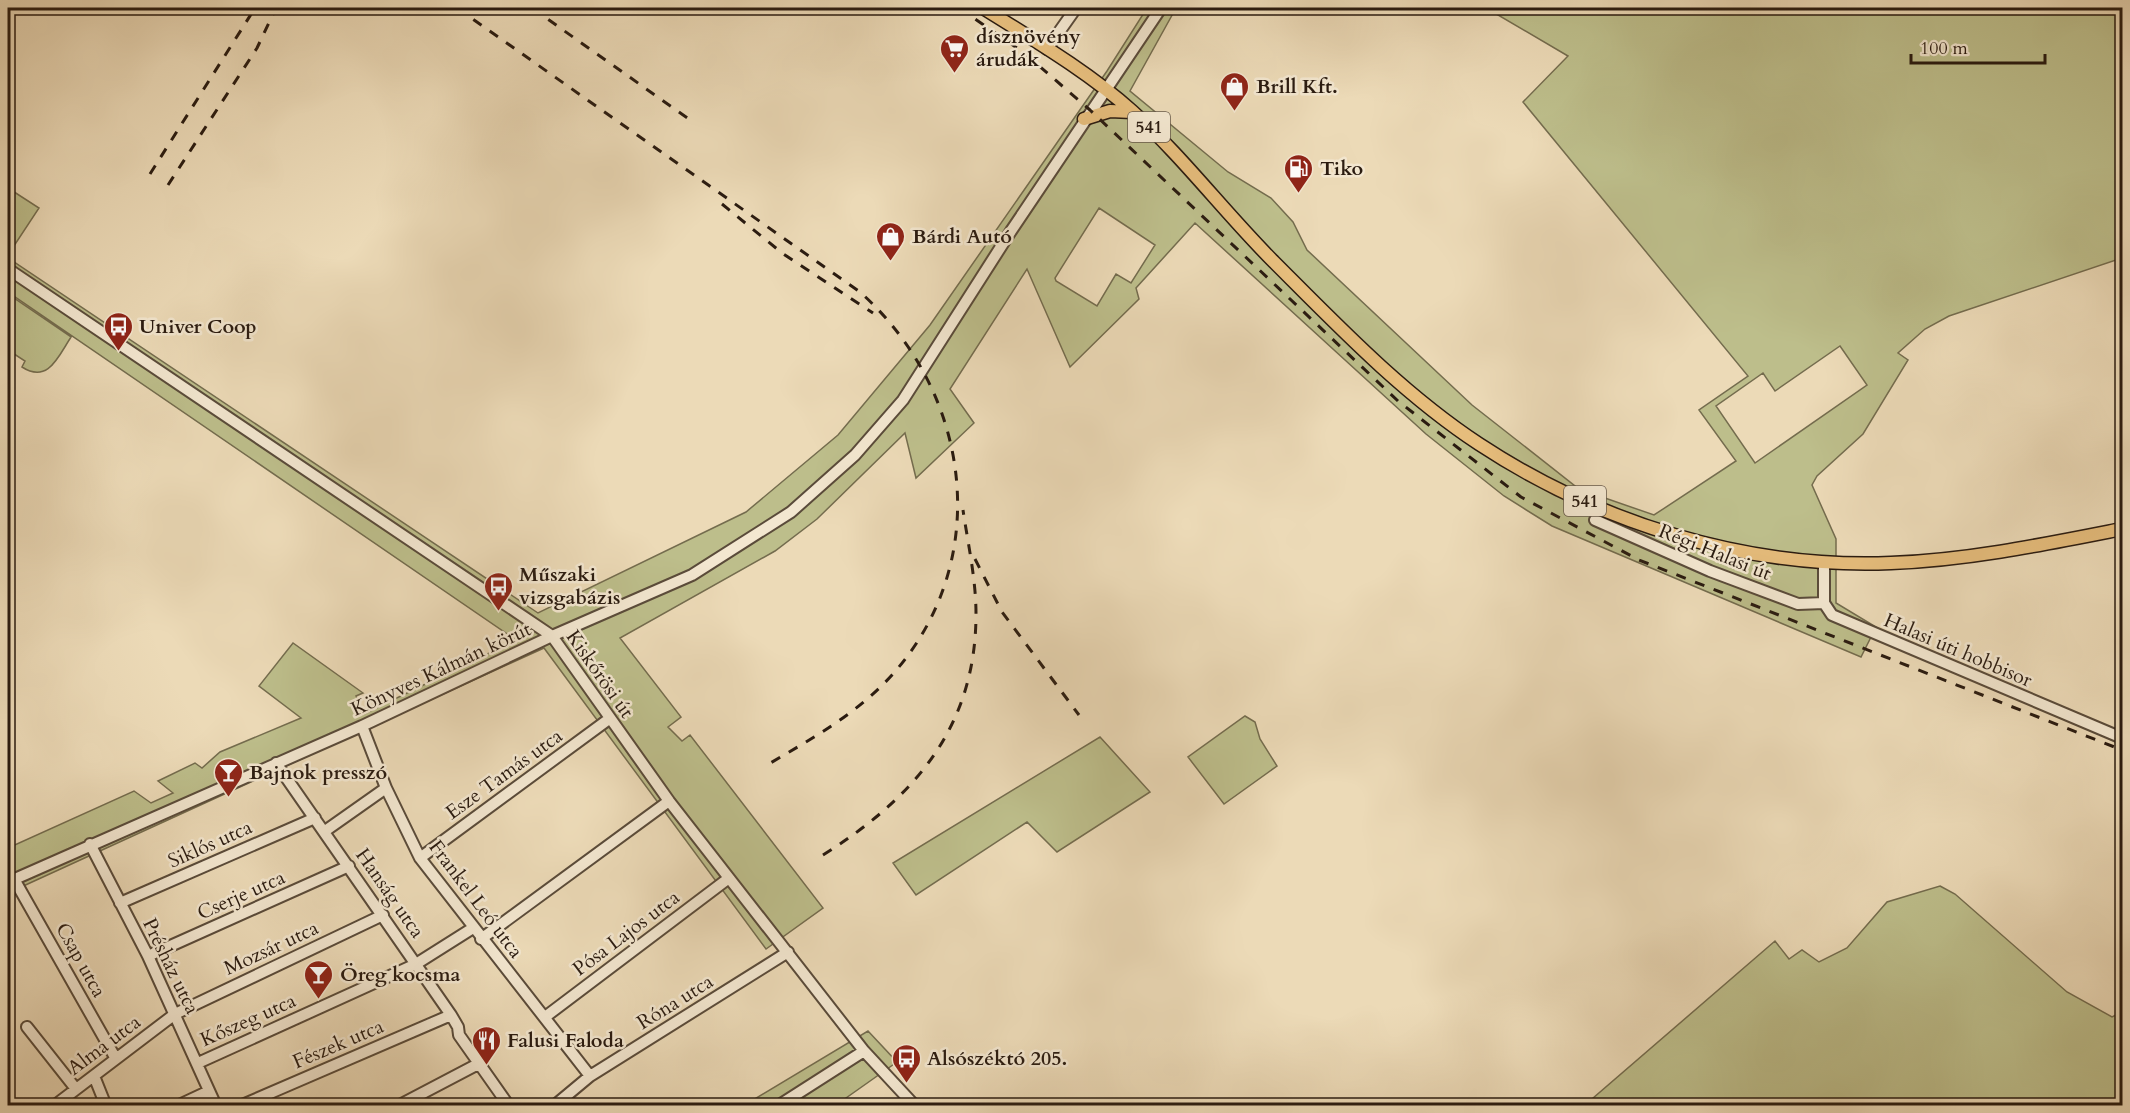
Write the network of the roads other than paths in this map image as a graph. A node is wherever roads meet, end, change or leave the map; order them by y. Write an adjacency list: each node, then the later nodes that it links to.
1 (983, 8): 4 (main road, 541)
2 (1076, 8): 4 (street)
3 (1161, 8): 5 (street, Könyves Kálmán körút)
4 (1047, 49): 5 (main road, 541)
5 (1105, 88): 6 (main road, 541); 7 (street, Könyves Kálmán körút)
6 (1133, 112): 7 (main road); 11 (main road, 541)
7 (1084, 119): 13 (street, Könyves Kálmán körút)
8 (8, 269): 13 (street, Kiskőrösi út)
9 (1594, 520): 12 (street, Régi Halasi út)
10 (2122, 529): 11 (main road, 541)
11 (1824, 562): 12 (street)
12 (1824, 603): 16 (street, Halasi úti hobbisor)
13 (552, 636): 14 (street, Kiskőrösi út); 15 (street, Könyves Kálmán körút)
14 (609, 719): 19 (street, Kiskőrösi út); 23 (street, Esze Tamás utca)
15 (362, 726): 17 (street, Könyves Kálmán körút); 18 (street, Frankel Leó utca)
16 (2122, 738)
17 (276, 763): 20 (street, Hanság utca); 22 (street, Könyves Kálmán körút)
18 (386, 788): 21 (street); 23 (street, Frankel Leó utca)
19 (669, 801): 25 (street, Kiskőrösi út); 30 (street)
20 (315, 818): 21 (street, Hanság utca); 27 (street, Siklós utca)
21 (325, 831): 24 (street, Hanság utca)
22 (90, 844): 26 (street, Könyves Kálmán körút); 27 (street, Présház utca)
23 (420, 858): 29 (street, Frankel Leó utca)
24 (349, 867): 28 (street, Hanság utca); 32 (street, Cserje utca)
25 (729, 878): 31 (street, Kiskőrösi út); 36 (street, Pósa Lajos utca)
26 (11, 881): 39 (street, Csap utca)
27 (120, 903): 32 (street, Présház utca)
28 (383, 915): 33 (street, Hanság utca); 34 (street, Mozsár utca)
29 (473, 928): 30 (street, Frankel Leó utca); 33 (street, Kőszeg utca)
30 (481, 939): 36 (street, Frankel Leó utca)
31 (788, 952): 38 (street, Kiskőrösi út); 43 (street, Róna utca)
32 (148, 956): 34 (street, Présház utca)
33 (416, 964): 35 (street, Hanság utca); 40 (street, Kőszeg utca)
34 (175, 1014): 39 (street, Alma utca); 40 (street, Présház utca)
35 (451, 1015): 41 (street, Hanság utca); 50 (street, Fészek utca)
36 (545, 1017): 43 (street, Frankel Leó utca)
37 (27, 1027): 44 (street)
38 (864, 1051): 54 (street); 55 (street, Kiskőrösi út)
39 (116, 1059): 42 (street, Alma utca)
40 (198, 1063): 45 (street, Présház utca)
41 (480, 1063): 51 (street); 52 (street, Hanság utca)
42 (94, 1076): 44 (street, Alma utca); 47 (street)
43 (590, 1076): 53 (street, Róna utca)
44 (76, 1089): 46 (street, Alma utca)
45 (209, 1091): 48 (street); 49 (street, Présház utca)
46 (54, 1106)
47 (106, 1106)
48 (177, 1106)
49 (216, 1106)
50 (240, 1106)
51 (398, 1106)
52 (508, 1106)
53 (554, 1106)
54 (777, 1106)
55 (915, 1106)

